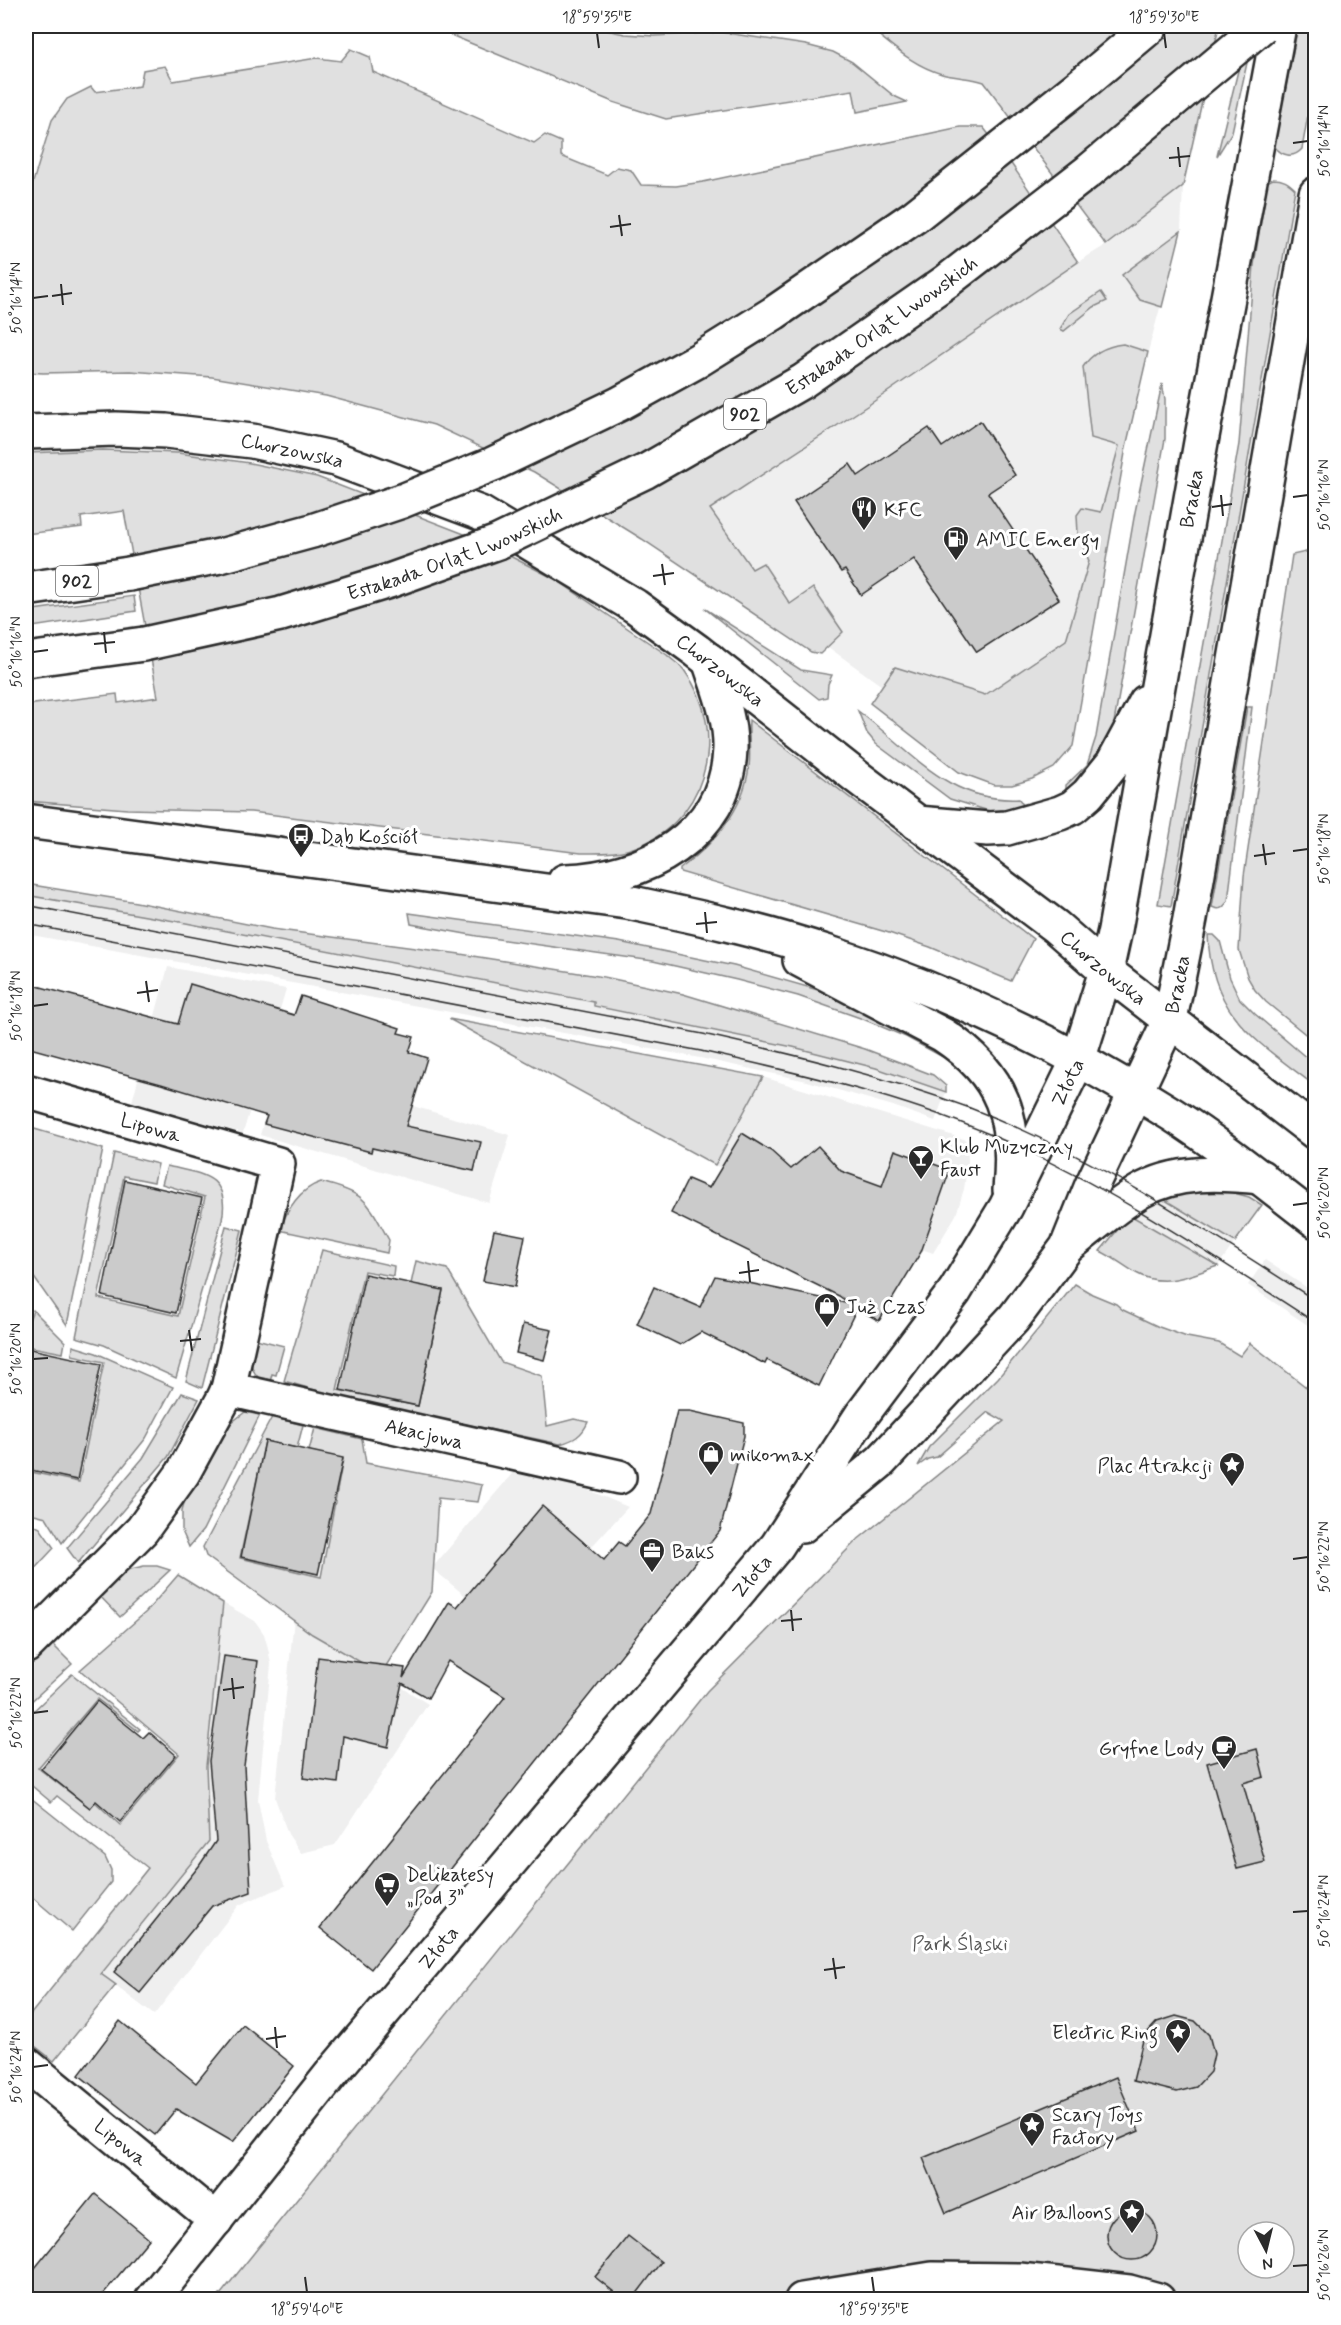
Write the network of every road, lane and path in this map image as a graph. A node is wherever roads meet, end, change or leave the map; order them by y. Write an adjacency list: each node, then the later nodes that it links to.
1 (1151, 26): 6 (main road, 902, bridge)
2 (1262, 26): 7 (main road, Estakada Orląt Lwowskich / 902, bridge)
3 (1279, 26): 9 (main road, Bracka)
4 (1316, 194): 15 (main road, Bracka)
5 (26, 432): 8 (main road, Chorzowska)
6 (26, 589)
7 (26, 660)
8 (709, 660): 11 (main road, Chorzowska); 12 (main road)
9 (1160, 677): 11 (main road); 14 (main road, Bracka)
10 (26, 821): 12 (main road)
11 (917, 823): 14 (main road, Chorzowska)
12 (497, 884): 13 (main road)
13 (738, 927): 16 (main road); 21 (main road)
14 (1106, 972): 15 (main road, Chorzowska); 16 (main road, Złota)
15 (1170, 1019): 18 (main road, Bracka); 19 (main road, Chorzowska)
16 (1078, 1060): 18 (main road); 21 (main road, Złota)
17 (26, 1091): 24 (main road, Lipowa)
18 (1136, 1093): 20 (main road); 23 (main road, Złota)
19 (1316, 1133)
20 (1261, 1177): 22 (main road); 23 (main road, Złota)
21 (1008, 1203): 26 (main road, Złota)
22 (1316, 1221)
23 (1067, 1247): 26 (main road, Złota)
24 (228, 1389): 25 (main road, Akacjowa); 27 (main road)
25 (619, 1477)
26 (777, 1546): 29 (main road, Złota)
27 (26, 1647)
28 (26, 2064): 29 (main road, Lipowa)
29 (216, 2220): 30 (main road, Złota)
30 (152, 2300)
31 (802, 2300): 32 (main road)
32 (1158, 2300)

